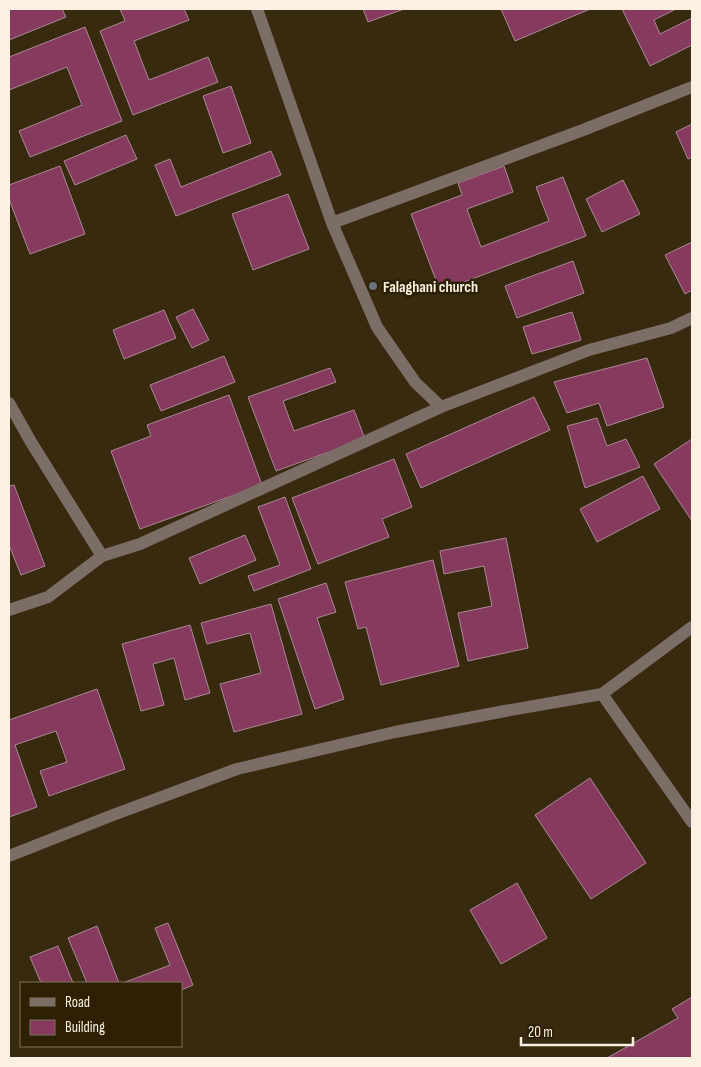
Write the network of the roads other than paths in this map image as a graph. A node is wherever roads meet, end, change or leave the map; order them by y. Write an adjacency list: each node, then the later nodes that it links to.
1 (257, 9): 3 (street)
2 (692, 87): 3 (street)
3 (332, 222): 6 (street)
4 (692, 318): 6 (street)
5 (9, 404): 7 (street)
6 (440, 406): 7 (street)
7 (102, 556): 8 (street)
8 (9, 610)
9 (692, 627): 10 (street)
10 (602, 694): 11 (street); 12 (street)
11 (692, 822)
12 (9, 856)

